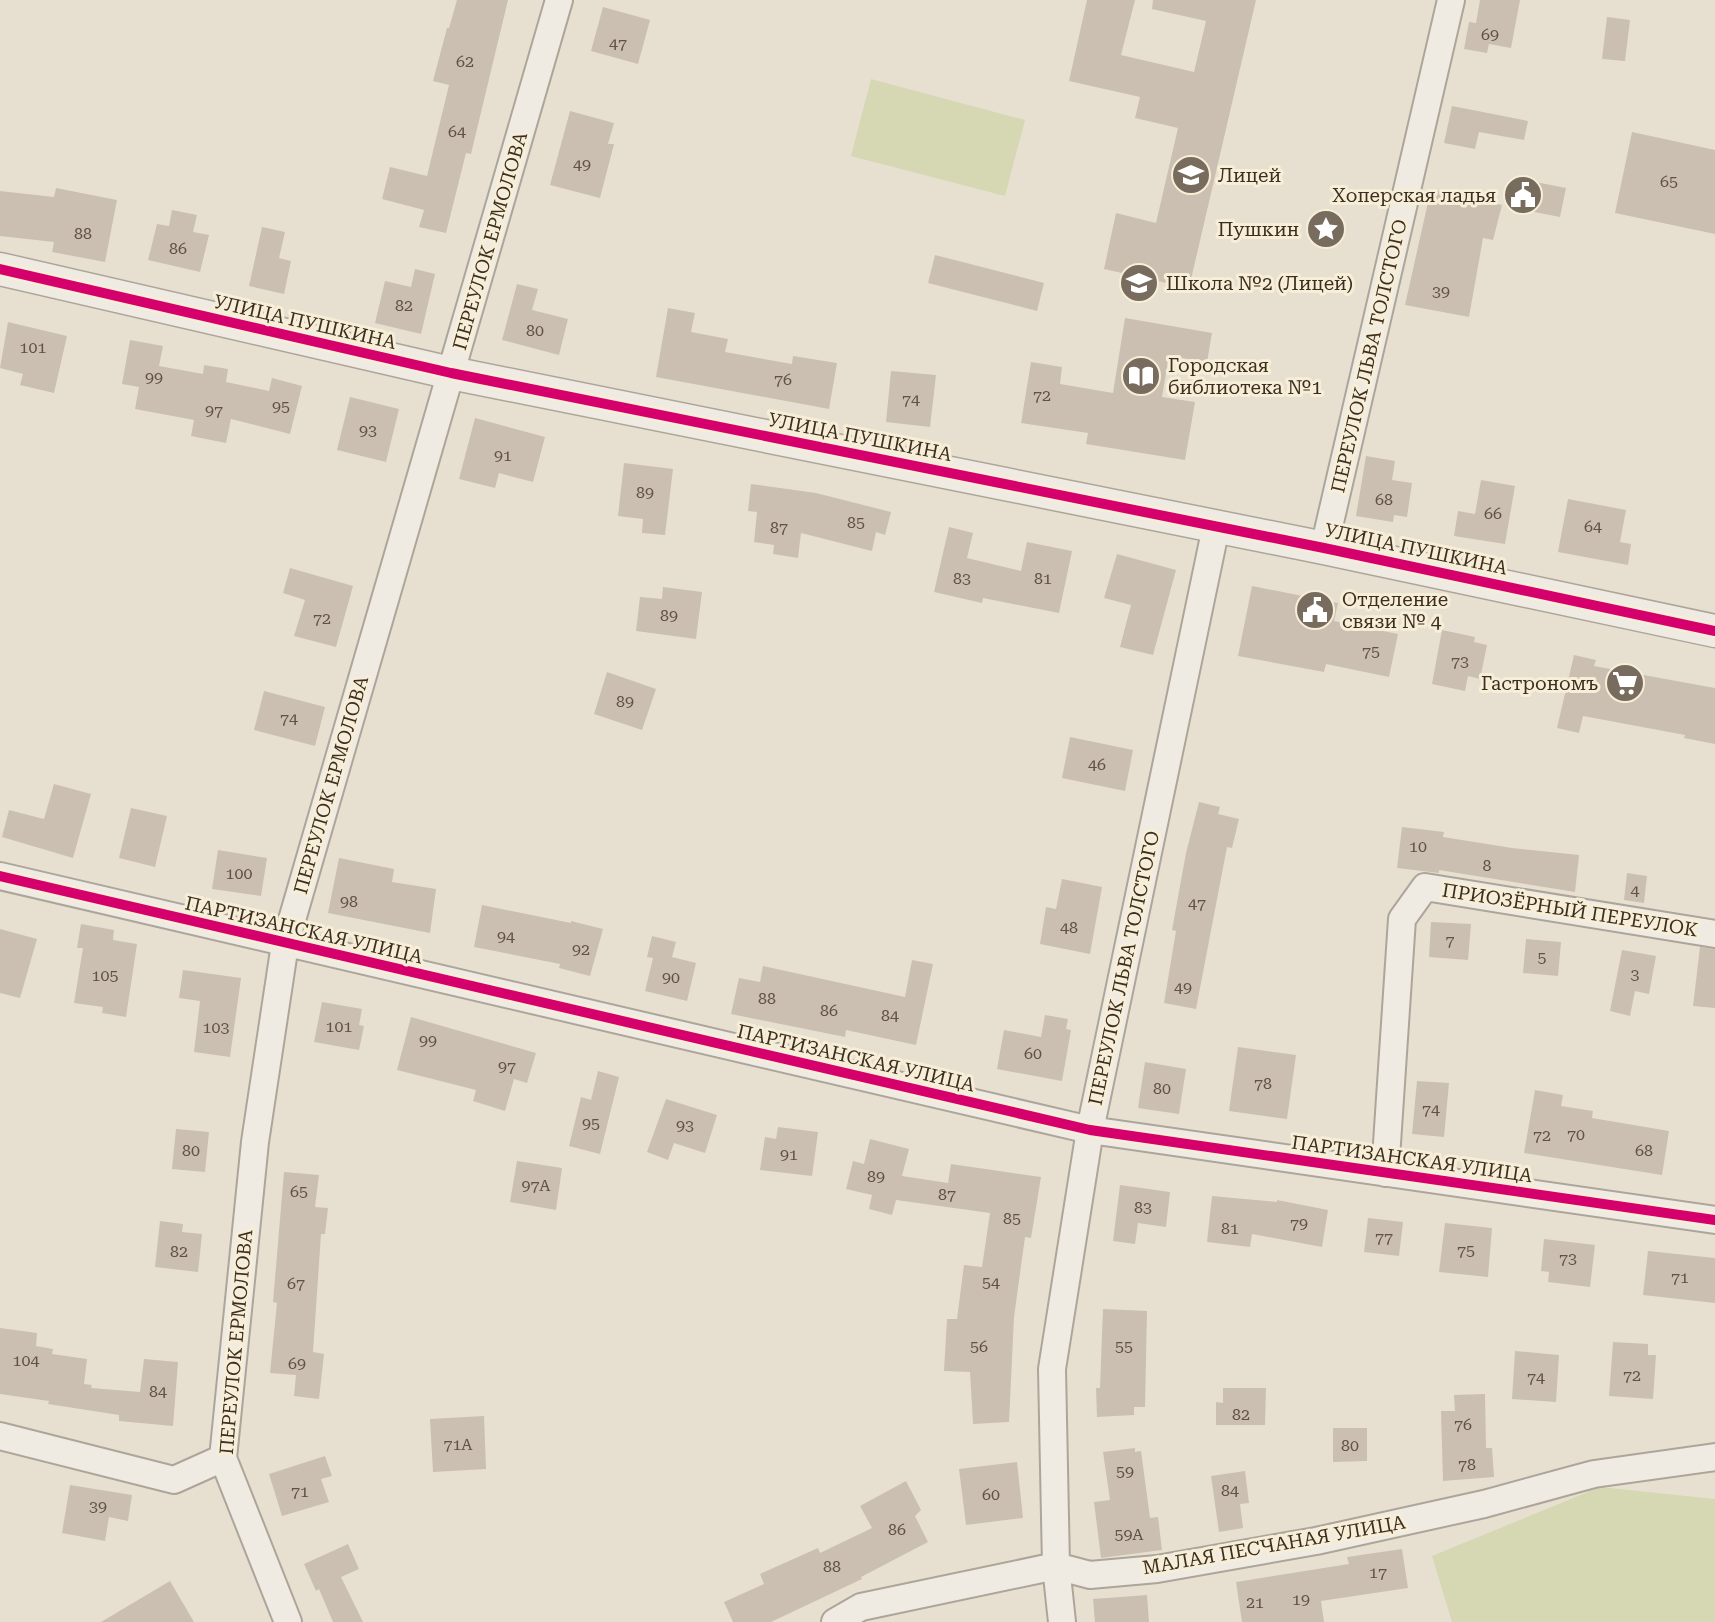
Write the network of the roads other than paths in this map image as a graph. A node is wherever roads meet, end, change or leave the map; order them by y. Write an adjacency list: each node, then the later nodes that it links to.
1 (559, 0): 4 (street, ПЕРЕУЛОК ЕРМОЛОВА)
2 (1451, 0): 6 (street, ПЕРЕУЛОК ЛЬВА ТОЛСТОГО)
3 (0, 270): 4 (street, УЛИЦА ПУШКИНА)
4 (451, 373): 5 (street, УЛИЦА ПУШКИНА); 10 (street, ПЕРЕУЛОК ЕРМОЛОВА)
5 (1216, 527): 6 (street, УЛИЦА ПУШКИНА); 11 (street, ПЕРЕУЛОК ЛЬВА ТОЛСТОГО)
6 (1324, 548): 7 (street, УЛИЦА ПУШКИНА)
7 (1715, 631)
8 (0, 876): 10 (street, ПАРТИЗАНСКАЯ УЛИЦА)
9 (1715, 934): 12 (street, ПРИОЗЁРНЫЙ ПЕРЕУЛОК)
10 (285, 944): 11 (street, ПАРТИЗАНСКАЯ УЛИЦА); 16 (street, ПЕРЕУЛОК ЕРМОЛОВА)
11 (1090, 1130): 12 (street, ПАРТИЗАНСКАЯ УЛИЦА); 17 (street, ПЕРЕУЛОК ЛЬВА ТОЛСТОГО)
12 (1385, 1173): 13 (street, ПАРТИЗАНСКАЯ УЛИЦА)
13 (1715, 1220)
14 (0, 1436): 16 (street)
15 (1715, 1457): 17 (street, МАЛАЯ ПЕСЧАНАЯ УЛИЦА)
16 (223, 1458): 18 (street, ПЕРЕУЛОК ЕРМОЛОВА)
17 (1056, 1566): 19 (street, МАЛАЯ ПЕСЧАНАЯ УЛИЦА); 20 (street, ПЕРЕУЛОК ЛЬВА ТОЛСТОГО)
18 (288, 1622)
19 (835, 1622)
20 (1062, 1622)

